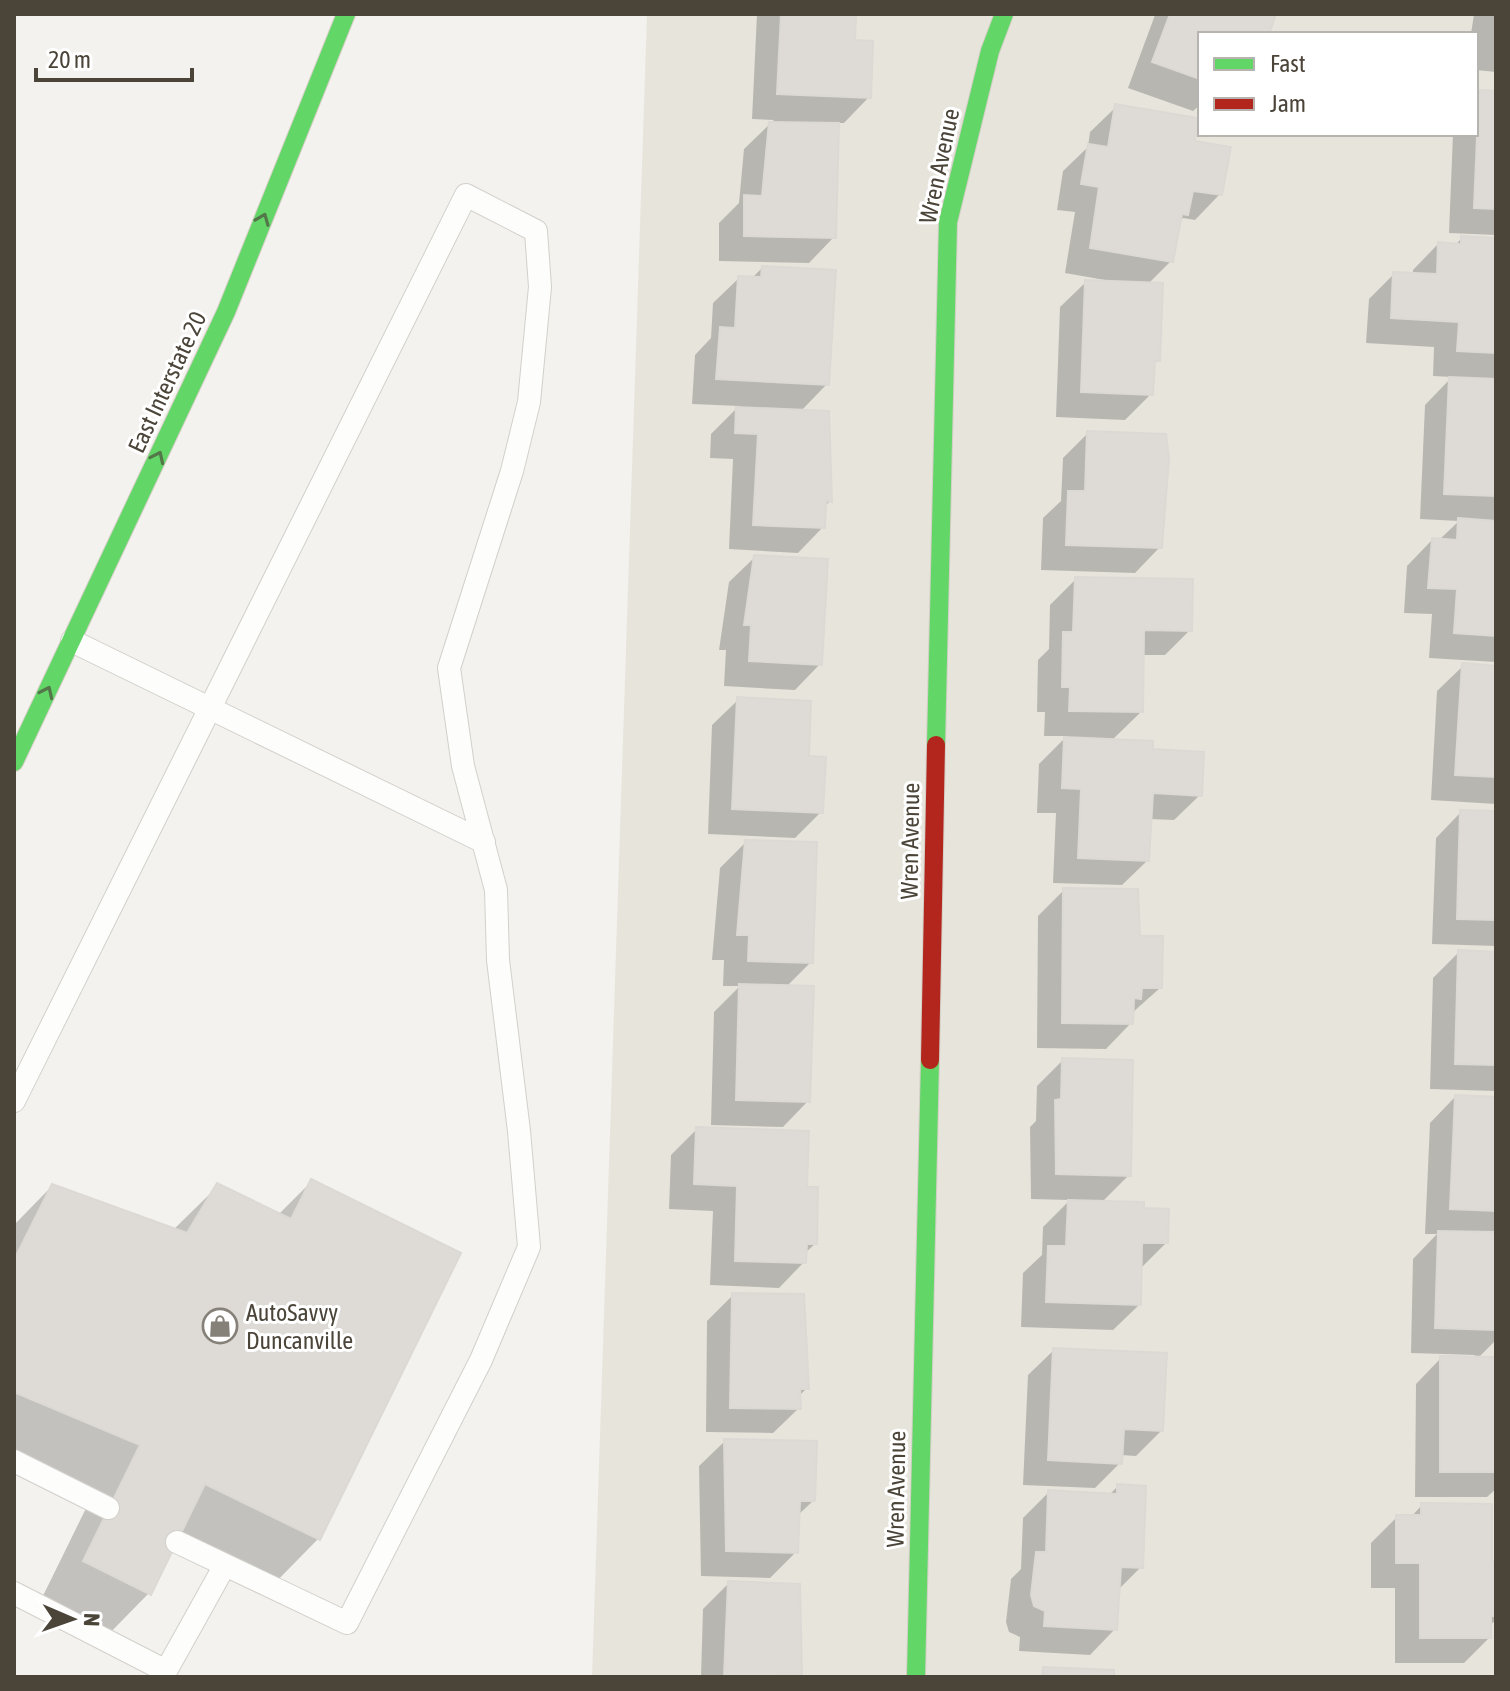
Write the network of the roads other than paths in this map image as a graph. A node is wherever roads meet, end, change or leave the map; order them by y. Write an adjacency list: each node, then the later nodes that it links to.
1 (346, 14): 3 (street, East Interstate 20, one-way to 1)
2 (1004, 14): 14 (street, Wren Avenue)
3 (72, 641): 4 (lane); 5 (street, East Interstate 20, one-way to 3)
4 (209, 709): 6 (lane); 6 (lane); 7 (lane)
5 (14, 762)
6 (484, 842): 12 (lane)
7 (19, 1078): 8 (lane)
8 (14, 1101)
9 (14, 1461): 10 (lane)
10 (108, 1508)
11 (177, 1542): 12 (lane)
12 (225, 1565): 13 (lane)
13 (14, 1593)
14 (916, 1677)

